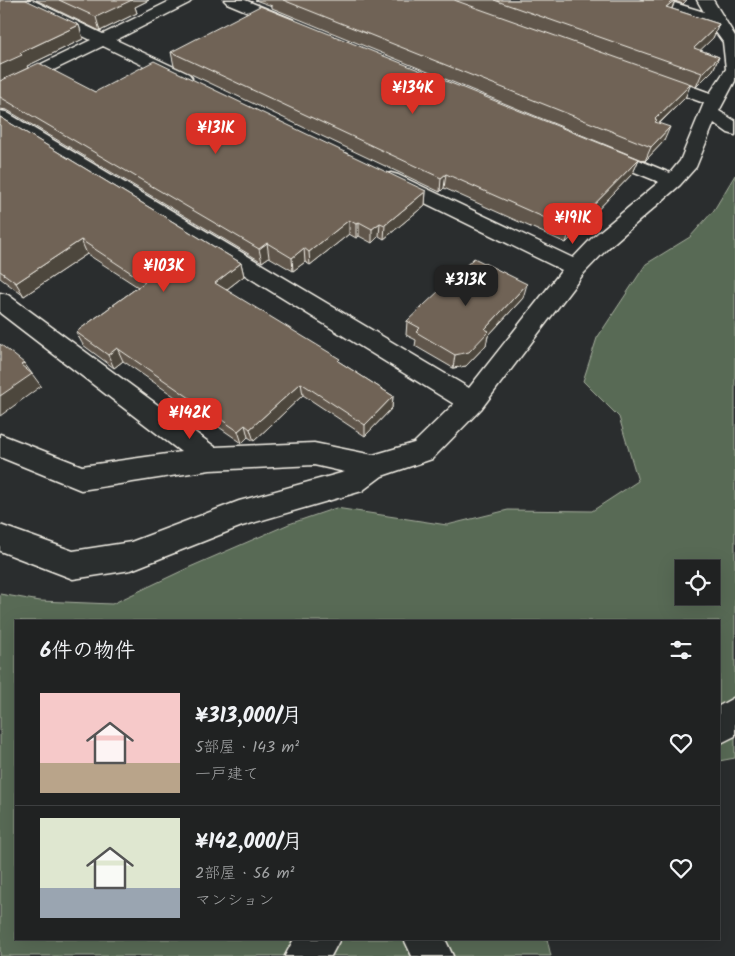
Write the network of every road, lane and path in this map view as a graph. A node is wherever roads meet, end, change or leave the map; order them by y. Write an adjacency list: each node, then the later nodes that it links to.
1 (20, 0): 8 (street)
2 (184, 0): 8 (street)
3 (232, 0): 7 (street)
4 (649, 0): 6 (street)
5 (705, 0): 6 (street)
6 (716, 21): 12 (street)
7 (305, 30)
8 (104, 40): 10 (street); 11 (street)
9 (640, 74): 12 (street)
10 (202, 87)
11 (0, 91)
12 (712, 106): 14 (street); 17 (street)
13 (0, 116): 20 (street)
14 (735, 129)
15 (590, 147): 17 (street)
16 (371, 169): 18 (street)
17 (673, 181): 18 (street)
18 (576, 268): 20 (street)
19 (0, 301): 22 (street)
20 (472, 402): 23 (street)
21 (0, 446): 22 (street)
22 (210, 458): 23 (street)
23 (373, 467): 24 (street)
24 (0, 538)
25 (735, 714): 26 (street)
26 (720, 726)
27 (319, 940): 29 (street)
28 (425, 940): 30 (street)
29 (305, 956)
30 (433, 956)

